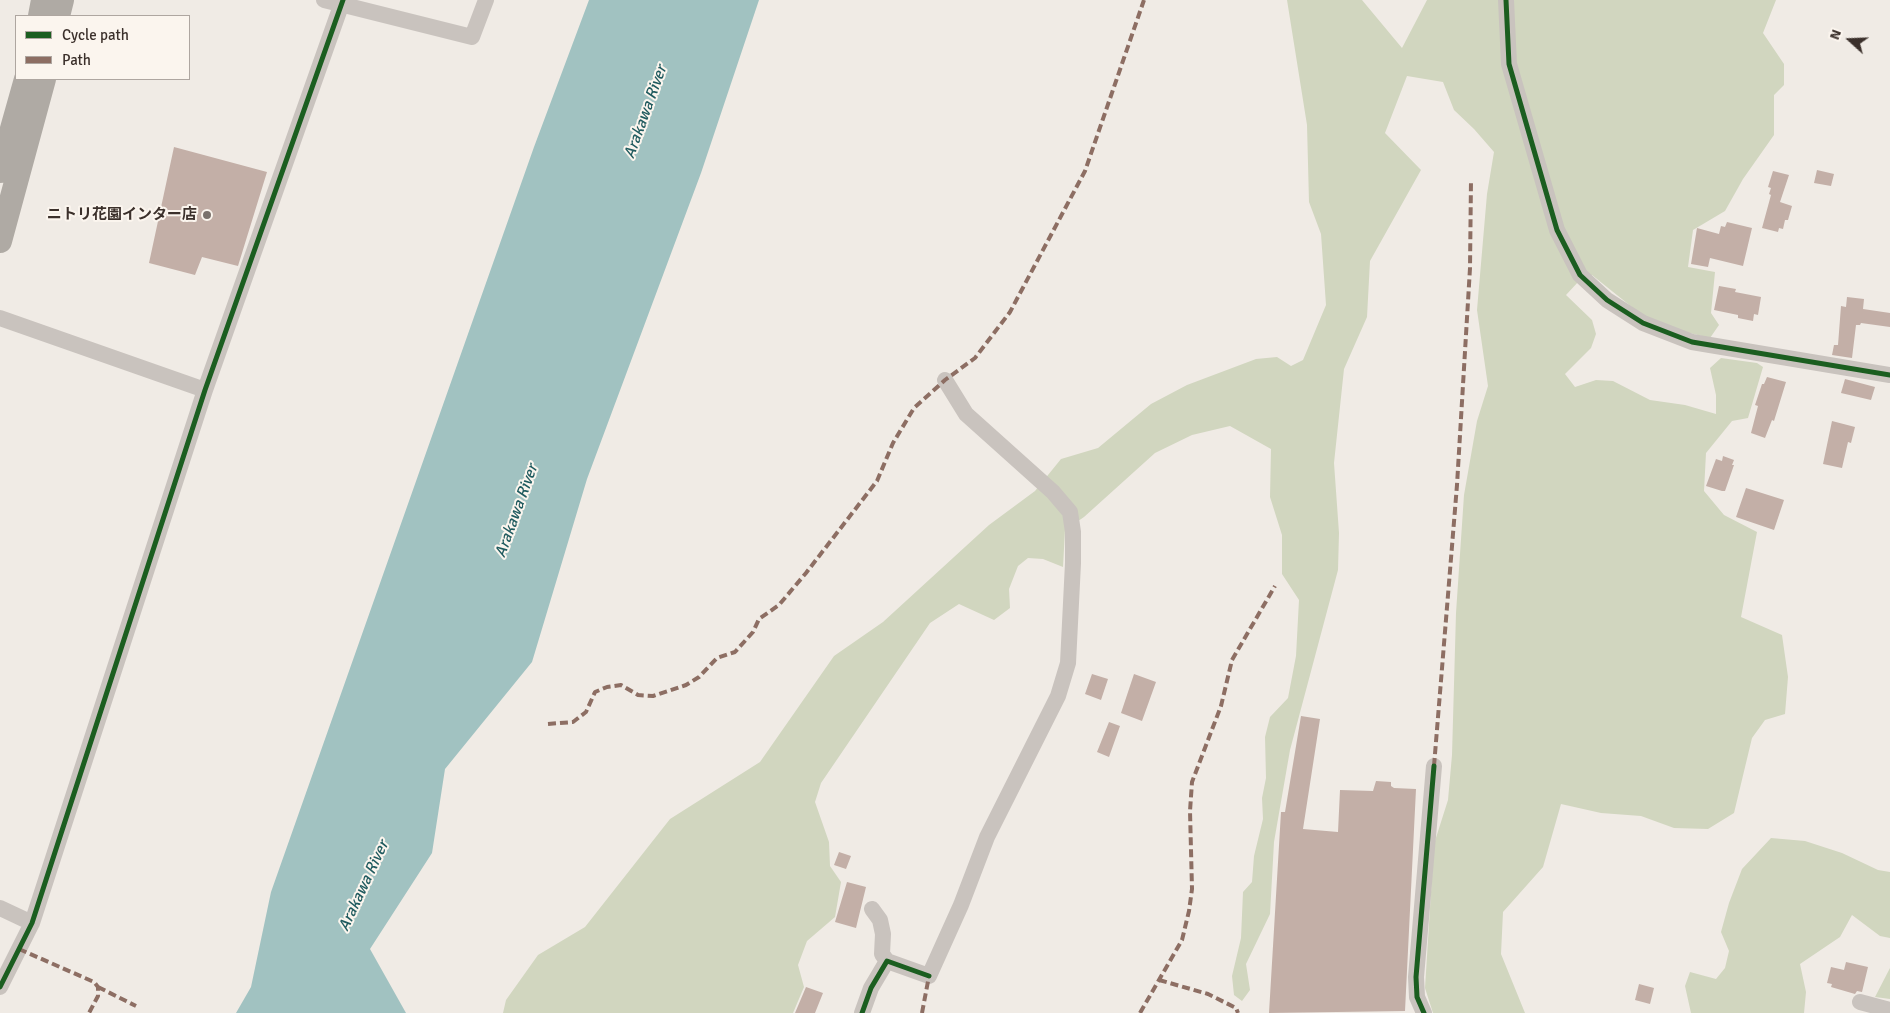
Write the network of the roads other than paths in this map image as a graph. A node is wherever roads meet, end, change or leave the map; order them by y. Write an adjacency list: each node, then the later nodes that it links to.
1 (43, 0): 7 (highway)
2 (62, 0): 8 (highway)
3 (324, 0): 6 (street)
4 (486, 0): 6 (street)
5 (1506, 0): 14 (street)
6 (343, 2): 16 (street)
7 (40, 15)
8 (58, 15)
9 (26, 80): 11 (highway)
10 (44, 80): 12 (highway)
11 (0, 171)
12 (0, 241)
13 (0, 318): 16 (street)
14 (1890, 375)
15 (945, 380): 21 (street)
16 (205, 390): 20 (street)
17 (1434, 766): 26 (street)
18 (0, 908): 20 (street)
19 (872, 909): 21 (street)
20 (32, 923): 22 (street)
21 (887, 961): 25 (street)
22 (0, 987)
23 (1860, 1002): 24 (street)
24 (1890, 1010)
25 (862, 1013)
26 (1424, 1013)

